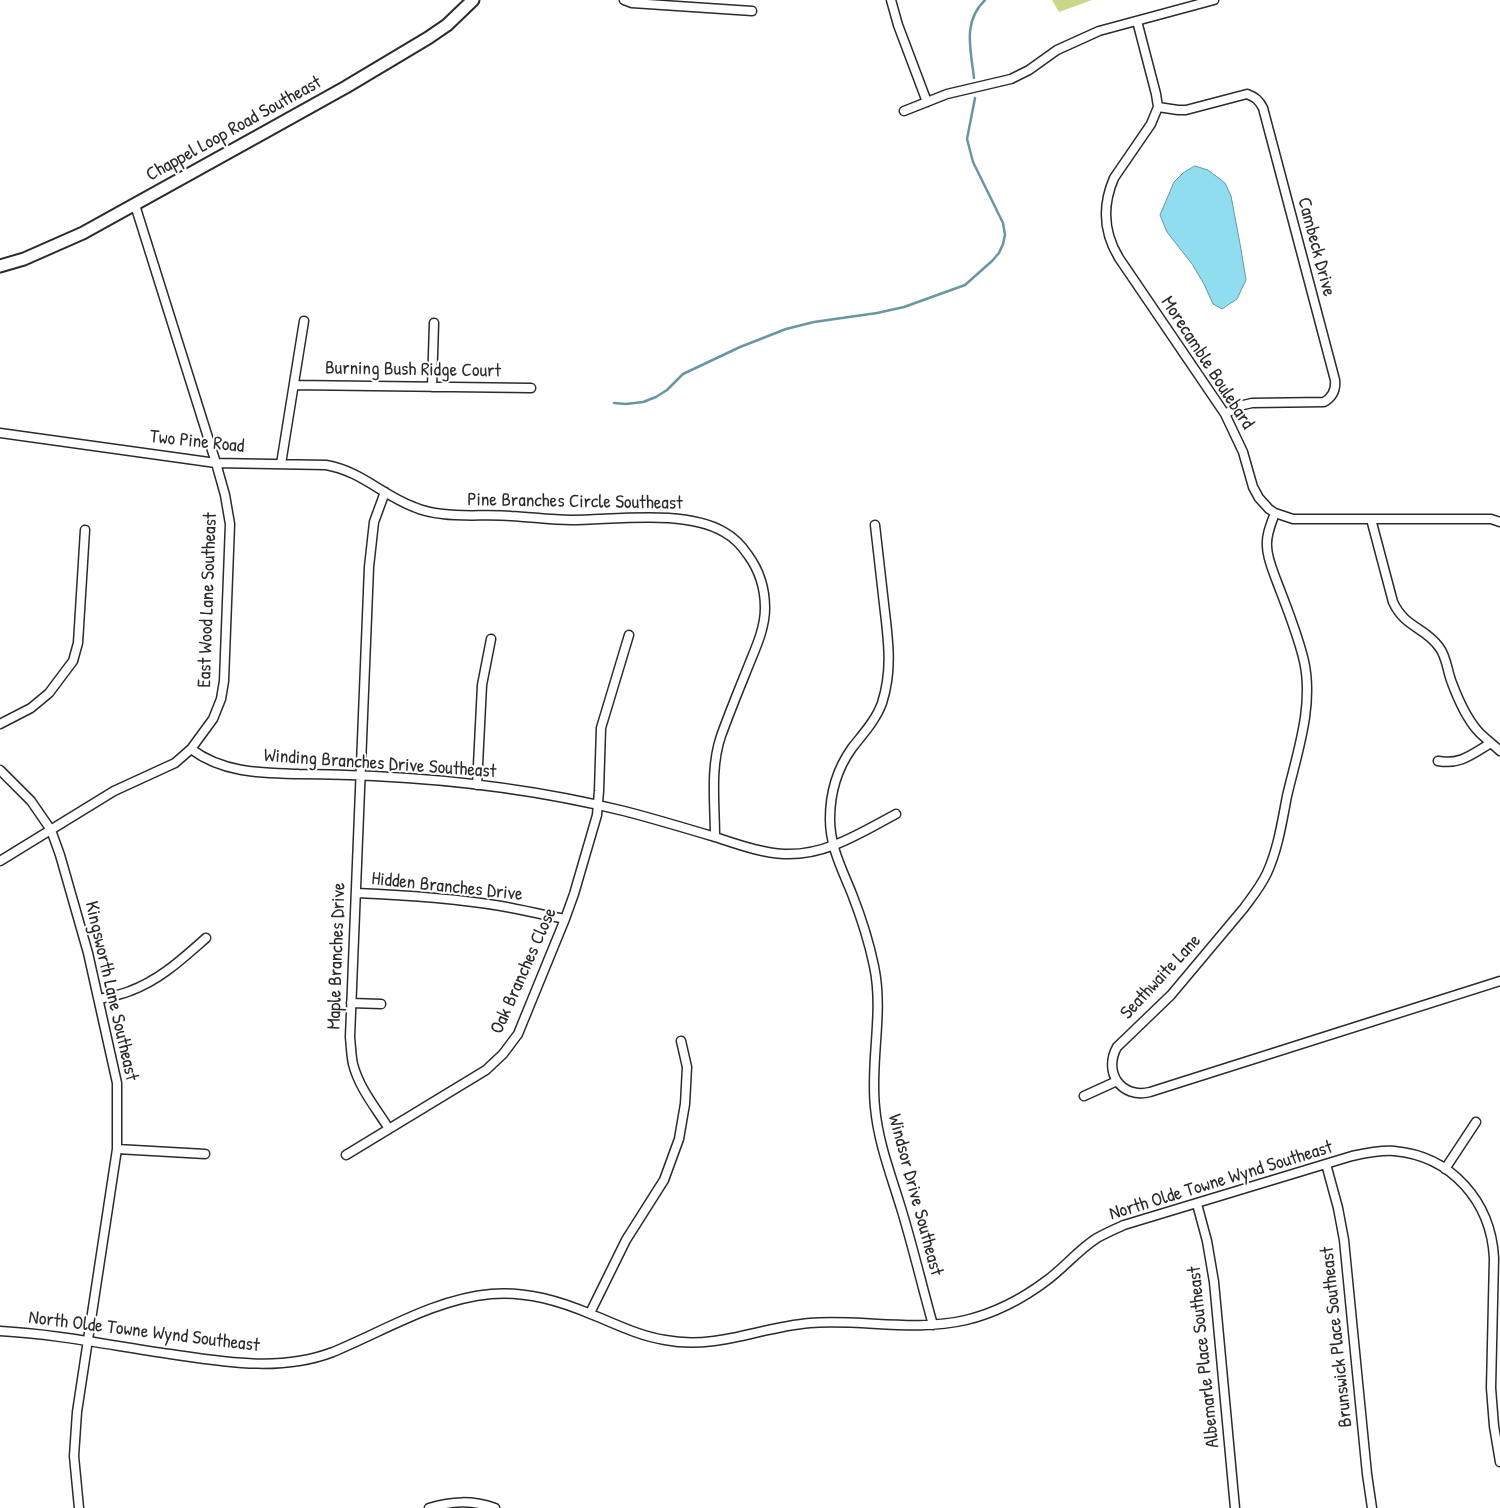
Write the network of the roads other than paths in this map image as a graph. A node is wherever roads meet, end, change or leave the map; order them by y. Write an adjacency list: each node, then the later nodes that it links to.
1 (473, 0): 10 (street, Chappel Loop Road Southeast)
2 (624, 0): 5 (street)
3 (891, 0): 7 (street)
4 (1214, 0): 6 (street)
5 (752, 11)
6 (1137, 20): 7 (street); 8 (street)
7 (927, 102): 9 (street)
8 (1158, 108): 17 (street, Morecamble Boulebard); 17 (street, Cambeck Drive)
9 (904, 111)
10 (135, 205): 11 (street, Chappel Loop Road Southeast); 19 (street, East Wood Lane Southeast)
11 (0, 266)
12 (304, 322): 14 (street)
13 (434, 323): 15 (street)
14 (294, 385): 15 (street, Burning Bush Ridge Court); 20 (street)
15 (432, 387): 16 (street, Burning Bush Ridge Court)
16 (531, 388)
17 (1225, 414): 22 (street, Morecamble Boulebard)
18 (0, 433): 19 (street, Two Pine Road)
19 (216, 463): 20 (street, Two Pine Road); 31 (street, East Wood Lane Southeast)
20 (281, 464): 21 (street, Two Pine Road)
21 (385, 492): 35 (street); 40 (street, Pine Branches Circle Southeast)
22 (1275, 513): 23 (street); 51 (street, Seathwaite Lane)
23 (1371, 520): 24 (street); 30 (street)
24 (1500, 522)
25 (875, 525): 41 (street, Windsor Drive Southeast)
26 (85, 530): 29 (street)
27 (629, 635): 37 (street, Oak Branches Close)
28 (491, 639): 36 (street)
29 (0, 724)
30 (1491, 743): 32 (street); 33 (street)
31 (191, 749): 35 (street, Winding Branches Drive Southeast); 39 (street, East Wood Lane Southeast)
32 (1500, 751)
33 (1438, 761)
34 (0, 770): 39 (street, Kingsworth Lane Southeast)
35 (361, 776): 36 (street, Winding Branches Drive Southeast); 43 (street, Maple Branches Drive)
36 (477, 785): 37 (street, Winding Branches Drive Southeast)
37 (598, 806): 40 (street, Winding Branches Drive Southeast); 44 (street, Oak Branches Close)
38 (896, 814): 41 (street, Winding Branches Drive Southeast)
39 (51, 830): 42 (street, East Wood Lane Southeast); 47 (street, Kingsworth Lane Southeast)
40 (715, 837): 41 (street, Winding Branches Drive Southeast)
41 (832, 846): 64 (street, Windsor Drive Southeast)
42 (0, 861)
43 (356, 893): 44 (street, Hidden Branches Drive); 48 (street, Maple Branches Drive)
44 (565, 920): 54 (street, Oak Branches Close)
45 (206, 938): 47 (street)
46 (1500, 981): 51 (street)
47 (99, 999): 55 (street, Kingsworth Lane Southeast)
48 (351, 1003): 49 (street); 54 (street, Maple Branches Drive)
49 (381, 1004)
50 (681, 1041): 63 (street)
51 (1117, 1081): 52 (street)
52 (1084, 1096)
53 (1476, 1122): 59 (street)
54 (389, 1129): 57 (street, Oak Branches Close)
55 (118, 1149): 56 (street); 66 (street, Kingsworth Lane Southeast)
56 (205, 1154)
57 (346, 1155)
58 (1326, 1164): 59 (street, North Olde Towne Wynd Southeast); 60 (street, North Olde Towne Wynd Southeast); 72 (street, Brunswick Place Southeast)
59 (1445, 1169): 61 (street, North Olde Towne Wynd Southeast)
60 (1197, 1204): 64 (street, North Olde Towne Wynd Southeast); 71 (street, Albemarle Place Southeast)
61 (1497, 1246): 62 (street, North Olde Towne Wynd Southeast)
62 (1497, 1270): 67 (street, North Olde Towne Wynd Southeast)
63 (590, 1313): 64 (street, North Olde Towne Wynd Southeast); 66 (street, North Olde Towne Wynd Southeast)
64 (932, 1325)
65 (0, 1331): 66 (street, North Olde Towne Wynd Southeast)
66 (87, 1341): 68 (street, Kingsworth Lane Southeast)
67 (1500, 1462)
68 (78, 1508)
69 (429, 1508): 70 (street)
70 (495, 1508)
71 (1235, 1508)
72 (1372, 1508)

